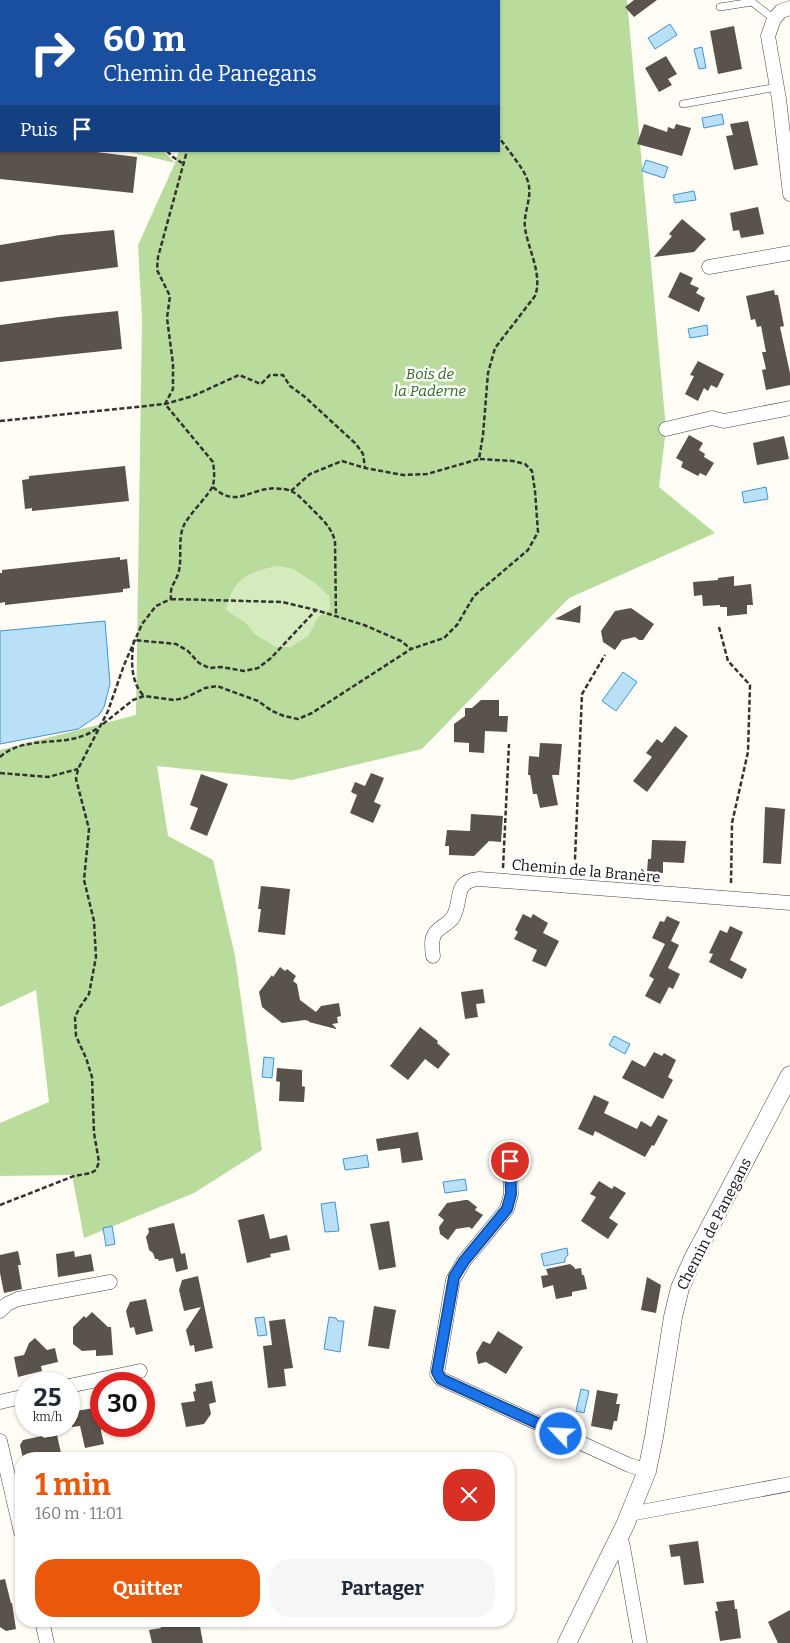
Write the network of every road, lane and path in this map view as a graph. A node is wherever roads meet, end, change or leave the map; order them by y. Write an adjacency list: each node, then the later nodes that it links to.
1 (720, 7): 3 (lane)
2 (790, 8): 3 (street)
3 (774, 19): 4 (street)
4 (777, 87): 5 (lane); 10 (street)
5 (683, 104)
6 (500, 139): 17 (path)
7 (168, 152): 9 (path)
8 (187, 152): 9 (path)
9 (182, 163): 13 (path)
10 (790, 194)
11 (790, 253): 12 (street)
12 (709, 267)
13 (166, 404): 15 (path); 18 (path); 19 (path)
14 (790, 408): 16 (street)
15 (0, 421)
16 (666, 429)
17 (479, 459): 18 (path); 26 (path)
18 (365, 468): 20 (path)
19 (213, 487): 20 (path); 21 (path)
20 (292, 490): 23 (path)
21 (171, 599): 22 (path); 25 (path)
22 (316, 610): 23 (path); 25 (path)
23 (336, 616): 26 (path)
24 (719, 627): 36 (path)
25 (134, 640): 28 (path); 29 (path)
26 (411, 649): 28 (path)
27 (605, 655): 35 (path)
28 (144, 696): 29 (path)
29 (101, 725): 31 (path); 32 (path)
30 (509, 744): 34 (path)
31 (0, 757)
32 (78, 769): 33 (path); 41 (path)
33 (0, 773)
34 (503, 881): 35 (street, Chemin de la Branère); 38 (street, Chemin de la Branère)
35 (583, 888): 36 (street, Chemin de la Branère)
36 (731, 899): 37 (street, Chemin de la Branère)
37 (790, 904)
38 (433, 956)
39 (790, 1075): 49 (street, Chemin de Panegans)
40 (510, 1161): 49 (street)
41 (0, 1206)
42 (110, 1282): 43 (street)
43 (0, 1311)
44 (140, 1370): 45 (street)
45 (80, 1384)
46 (15, 1399): 47 (street)
47 (0, 1402)
48 (0, 1441): 51 (street)
49 (647, 1471): 52 (street, Chemin de Panegans)
50 (790, 1484): 52 (street)
51 (15, 1506)
52 (630, 1514): 53 (street, Chemin de Panegans)
53 (620, 1535): 56 (street, Chemin de Panegans); 57 (street)
54 (43, 1627): 55 (street)
55 (47, 1643)
56 (567, 1643)
57 (640, 1643)

